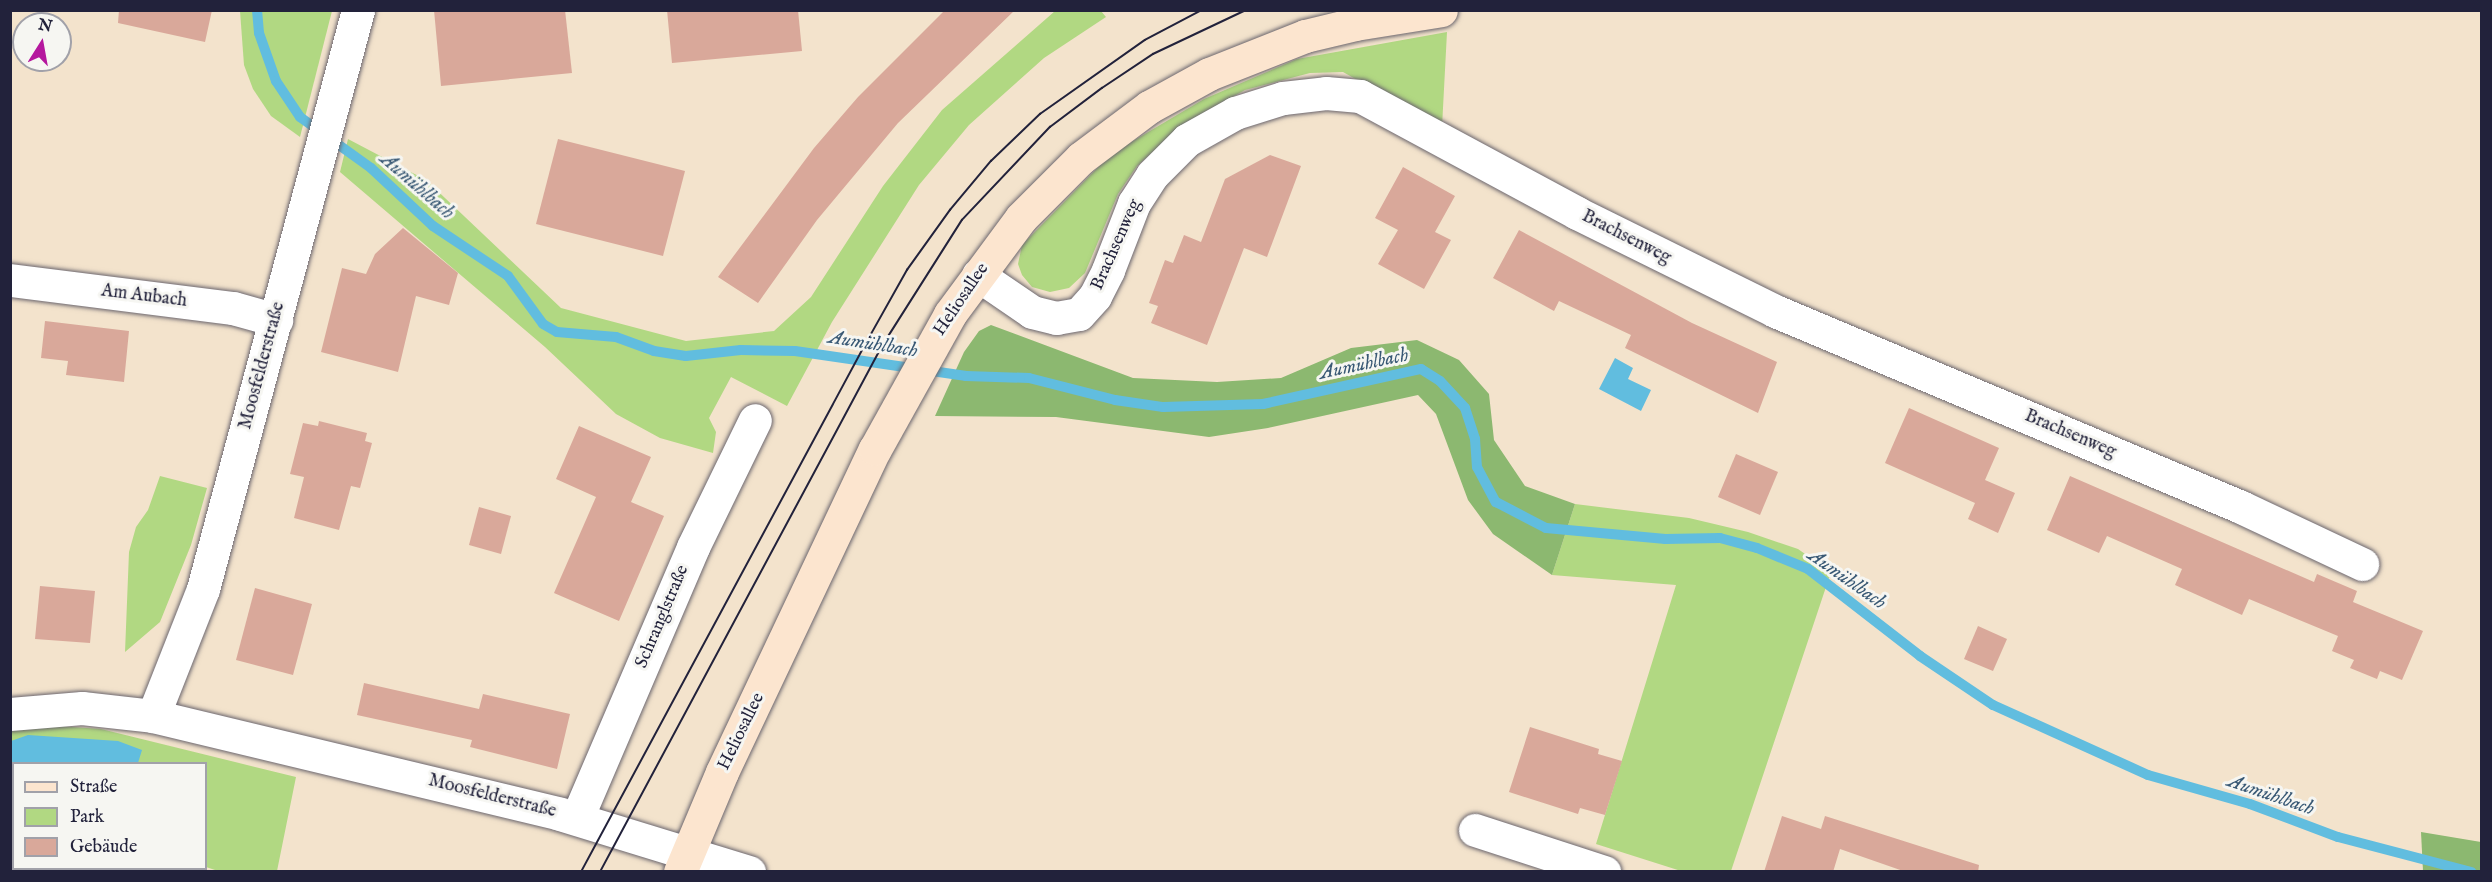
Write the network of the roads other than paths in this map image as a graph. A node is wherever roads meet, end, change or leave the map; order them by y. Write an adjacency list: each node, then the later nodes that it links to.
1 (358, 10): 5 (street, Moosfelderstraße)
2 (1442, 10): 3 (street, Heliosallee)
3 (978, 274): 7 (street, Brachsenweg); 12 (street, Heliosallee)
4 (10, 280): 5 (street, Am Aubach)
5 (276, 320): 9 (street, Moosfelderstraße)
6 (754, 420): 10 (street, Schranglstraße)
7 (2362, 564)
8 (10, 714): 9 (street, Moosfelderstraße)
9 (153, 716): 10 (street, Moosfelderstraße)
10 (577, 818): 12 (street, Moosfelderstraße)
11 (1475, 830): 14 (street)
12 (685, 862): 13 (street, Moosfelderstraße)
13 (749, 872)
14 (1604, 872)

